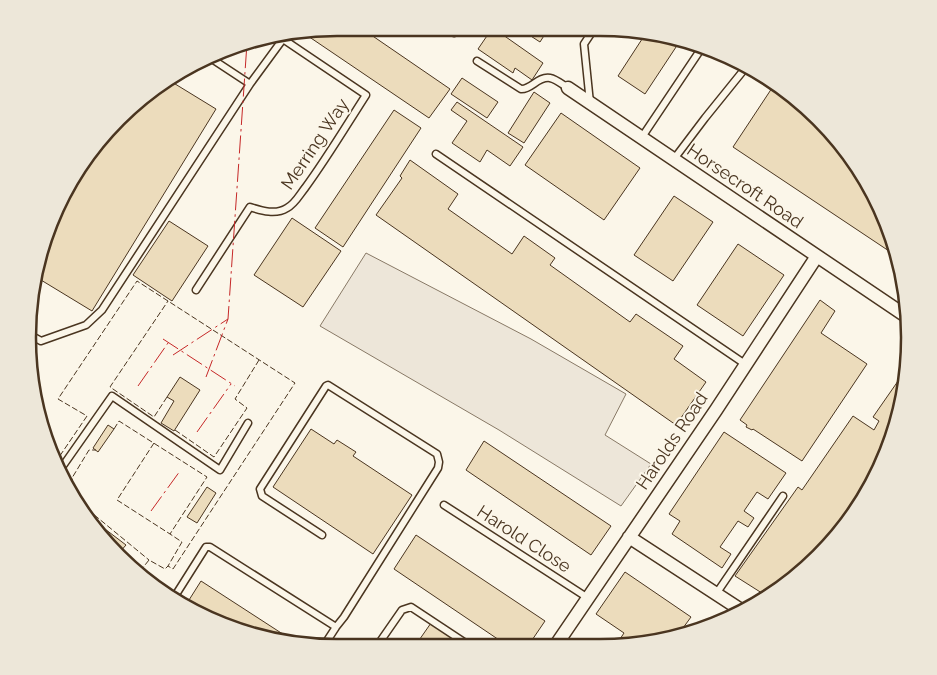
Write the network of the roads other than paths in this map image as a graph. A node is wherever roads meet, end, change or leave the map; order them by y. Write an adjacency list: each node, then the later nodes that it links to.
1 (589, 36): 10 (lane)
2 (286, 41): 15 (lane, Merring Way)
3 (276, 43): 8 (lane)
4 (698, 53): 11 (lane)
5 (477, 61): 9 (lane)
6 (216, 62): 8 (lane)
7 (742, 72): 13 (lane)
8 (250, 84): 17 (lane)
9 (568, 88): 10 (street, Horsecroft Road)
10 (590, 103): 11 (street, Horsecroft Road)
11 (642, 137): 13 (street, Horsecroft Road)
12 (436, 154): 18 (lane)
13 (674, 159): 14 (street, Horsecroft Road)
14 (817, 256): 16 (street, Horsecroft Road); 18 (street, Harolds Road)
15 (196, 290)
16 (899, 312)
17 (36, 338)
18 (745, 364): 24 (street, Harolds Road)
19 (248, 424): 20 (lane)
20 (64, 464)
21 (783, 496): 26 (lane)
22 (444, 505): 27 (lane, Harold Close)
23 (322, 535): 29 (lane)
24 (629, 536): 26 (street); 27 (street, Harolds Road)
25 (177, 592): 29 (lane)
26 (716, 594): 28 (street)
27 (588, 598): 33 (street, Harolds Road)
28 (734, 608)
29 (336, 627): 30 (lane)
30 (329, 639)
31 (382, 639): 32 (lane)
32 (459, 639)
33 (560, 639)

